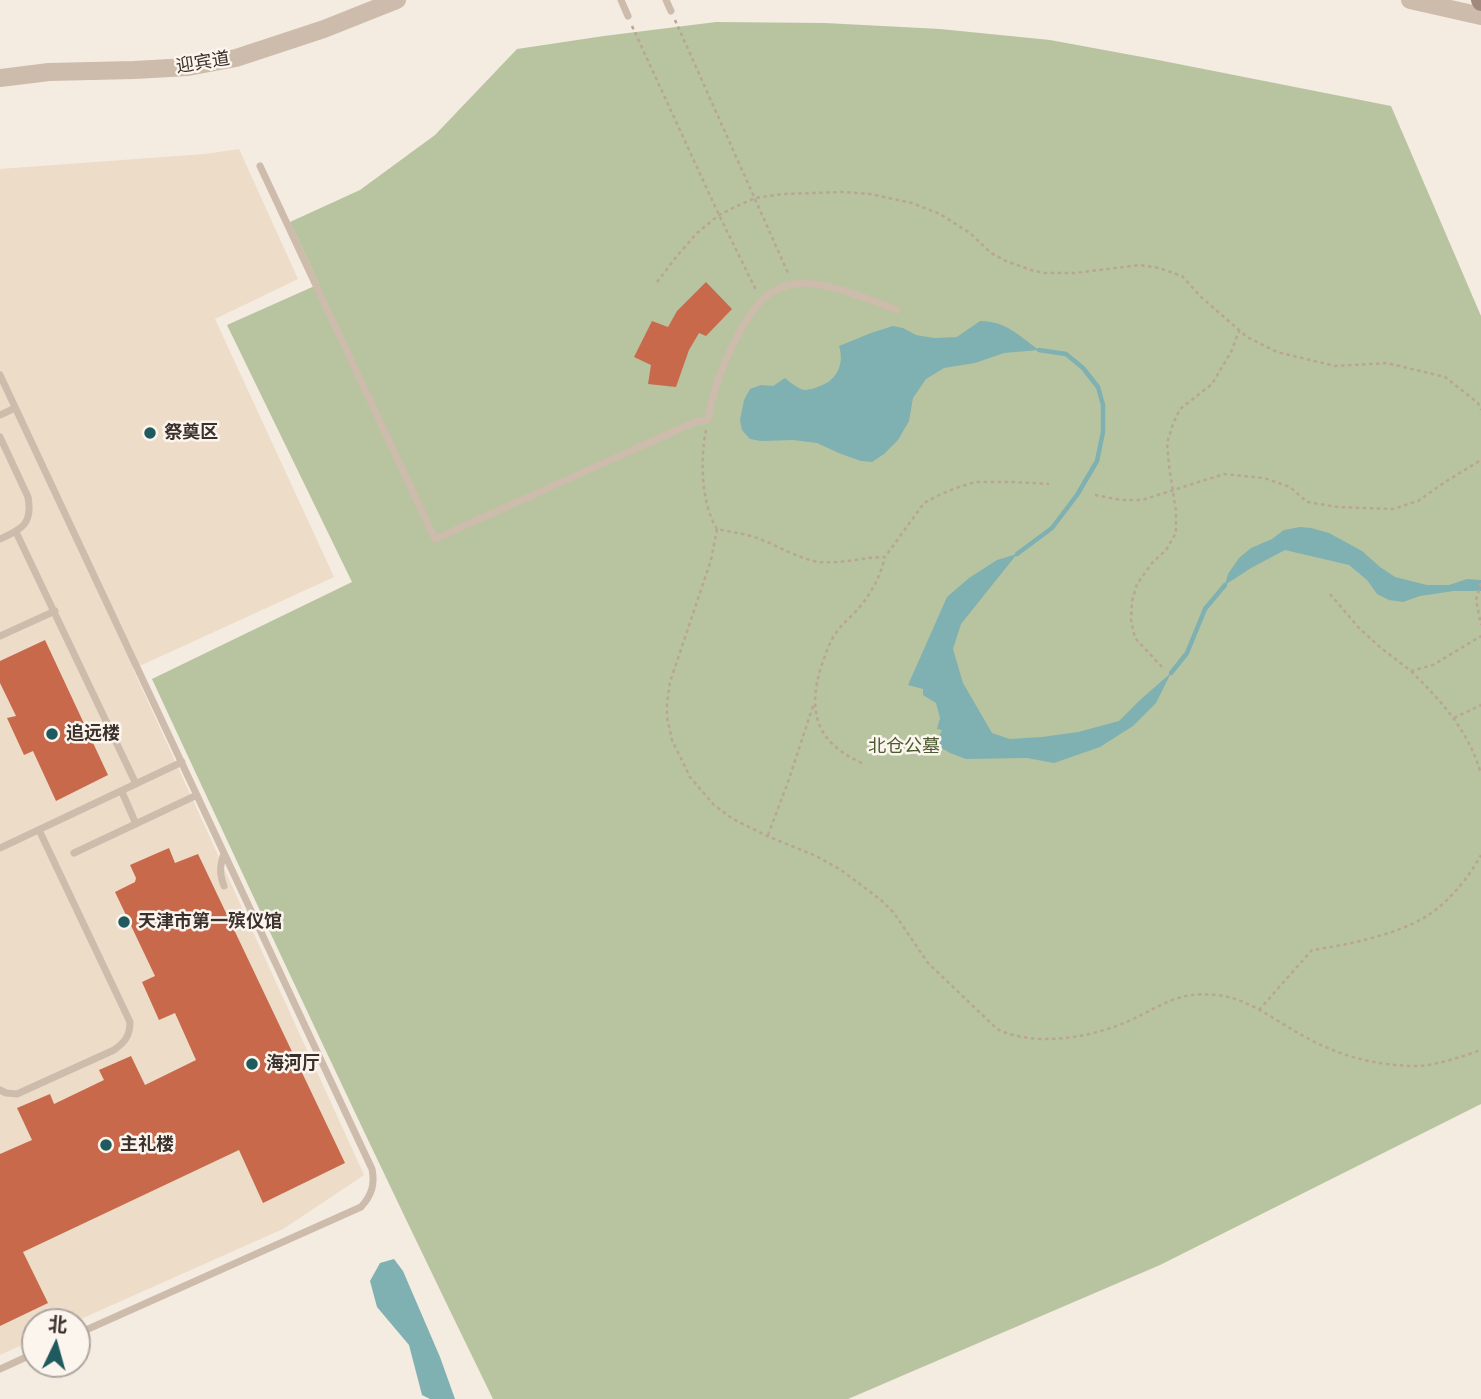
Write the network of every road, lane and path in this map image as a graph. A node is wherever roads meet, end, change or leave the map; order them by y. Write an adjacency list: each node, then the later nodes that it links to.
1 (397, 0): 8 (street, 迎宾道)
2 (621, 0): 6 (lane)
3 (666, 0): 5 (lane)
4 (1410, 0): 7 (street)
5 (671, 11): 10 (path)
6 (628, 16): 11 (path)
7 (1481, 16)
8 (0, 78)
9 (260, 166): 21 (lane)
10 (755, 198): 11 (path); 13 (path); 16 (path)
11 (719, 215): 12 (path); 14 (path)
12 (657, 282)
13 (793, 284): 14 (lane); 15 (lane)
14 (761, 300): 21 (lane)
15 (897, 310)
16 (1239, 331): 19 (path); 25 (path)
17 (0, 375): 18 (lane)
18 (15, 408): 20 (lane); 42 (lane)
19 (1481, 410)
20 (0, 415)
21 (708, 420): 27 (path)
22 (0, 437): 28 (lane)
23 (1481, 460): 25 (path)
24 (1049, 484): 30 (path)
25 (1172, 491): 26 (path); 37 (path)
26 (1095, 495)
27 (717, 529): 30 (path); 50 (path)
28 (16, 532): 29 (lane); 33 (lane)
29 (0, 540)
30 (885, 557): 39 (path)
31 (1481, 583): 34 (path)
32 (1330, 593): 38 (path)
33 (55, 611): 35 (lane); 45 (lane)
34 (1481, 625)
35 (0, 636)
36 (1481, 636): 38 (path)
37 (1162, 667)
38 (1411, 671): 41 (path)
39 (815, 699): 43 (path); 50 (path)
40 (1481, 705): 41 (path)
41 (1454, 718): 44 (path)
42 (182, 762): 45 (lane); 47 (lane)
43 (862, 763)
44 (1481, 774)
45 (136, 784): 46 (lane)
46 (122, 792): 48 (lane); 49 (lane)
47 (197, 795): 48 (lane); 53 (lane)
48 (136, 824): 52 (lane)
49 (39, 830): 51 (lane); 58 (lane)
50 (767, 836): 56 (path)
51 (0, 848)
52 (74, 853)
53 (224, 853): 55 (lane); 59 (lane)
54 (1481, 855): 56 (path)
55 (224, 886)
56 (1259, 1010): 57 (path)
57 (1481, 1050)
58 (0, 1090)
59 (91, 1328)
60 (21, 1359): 61 (lane)
61 (0, 1369)

